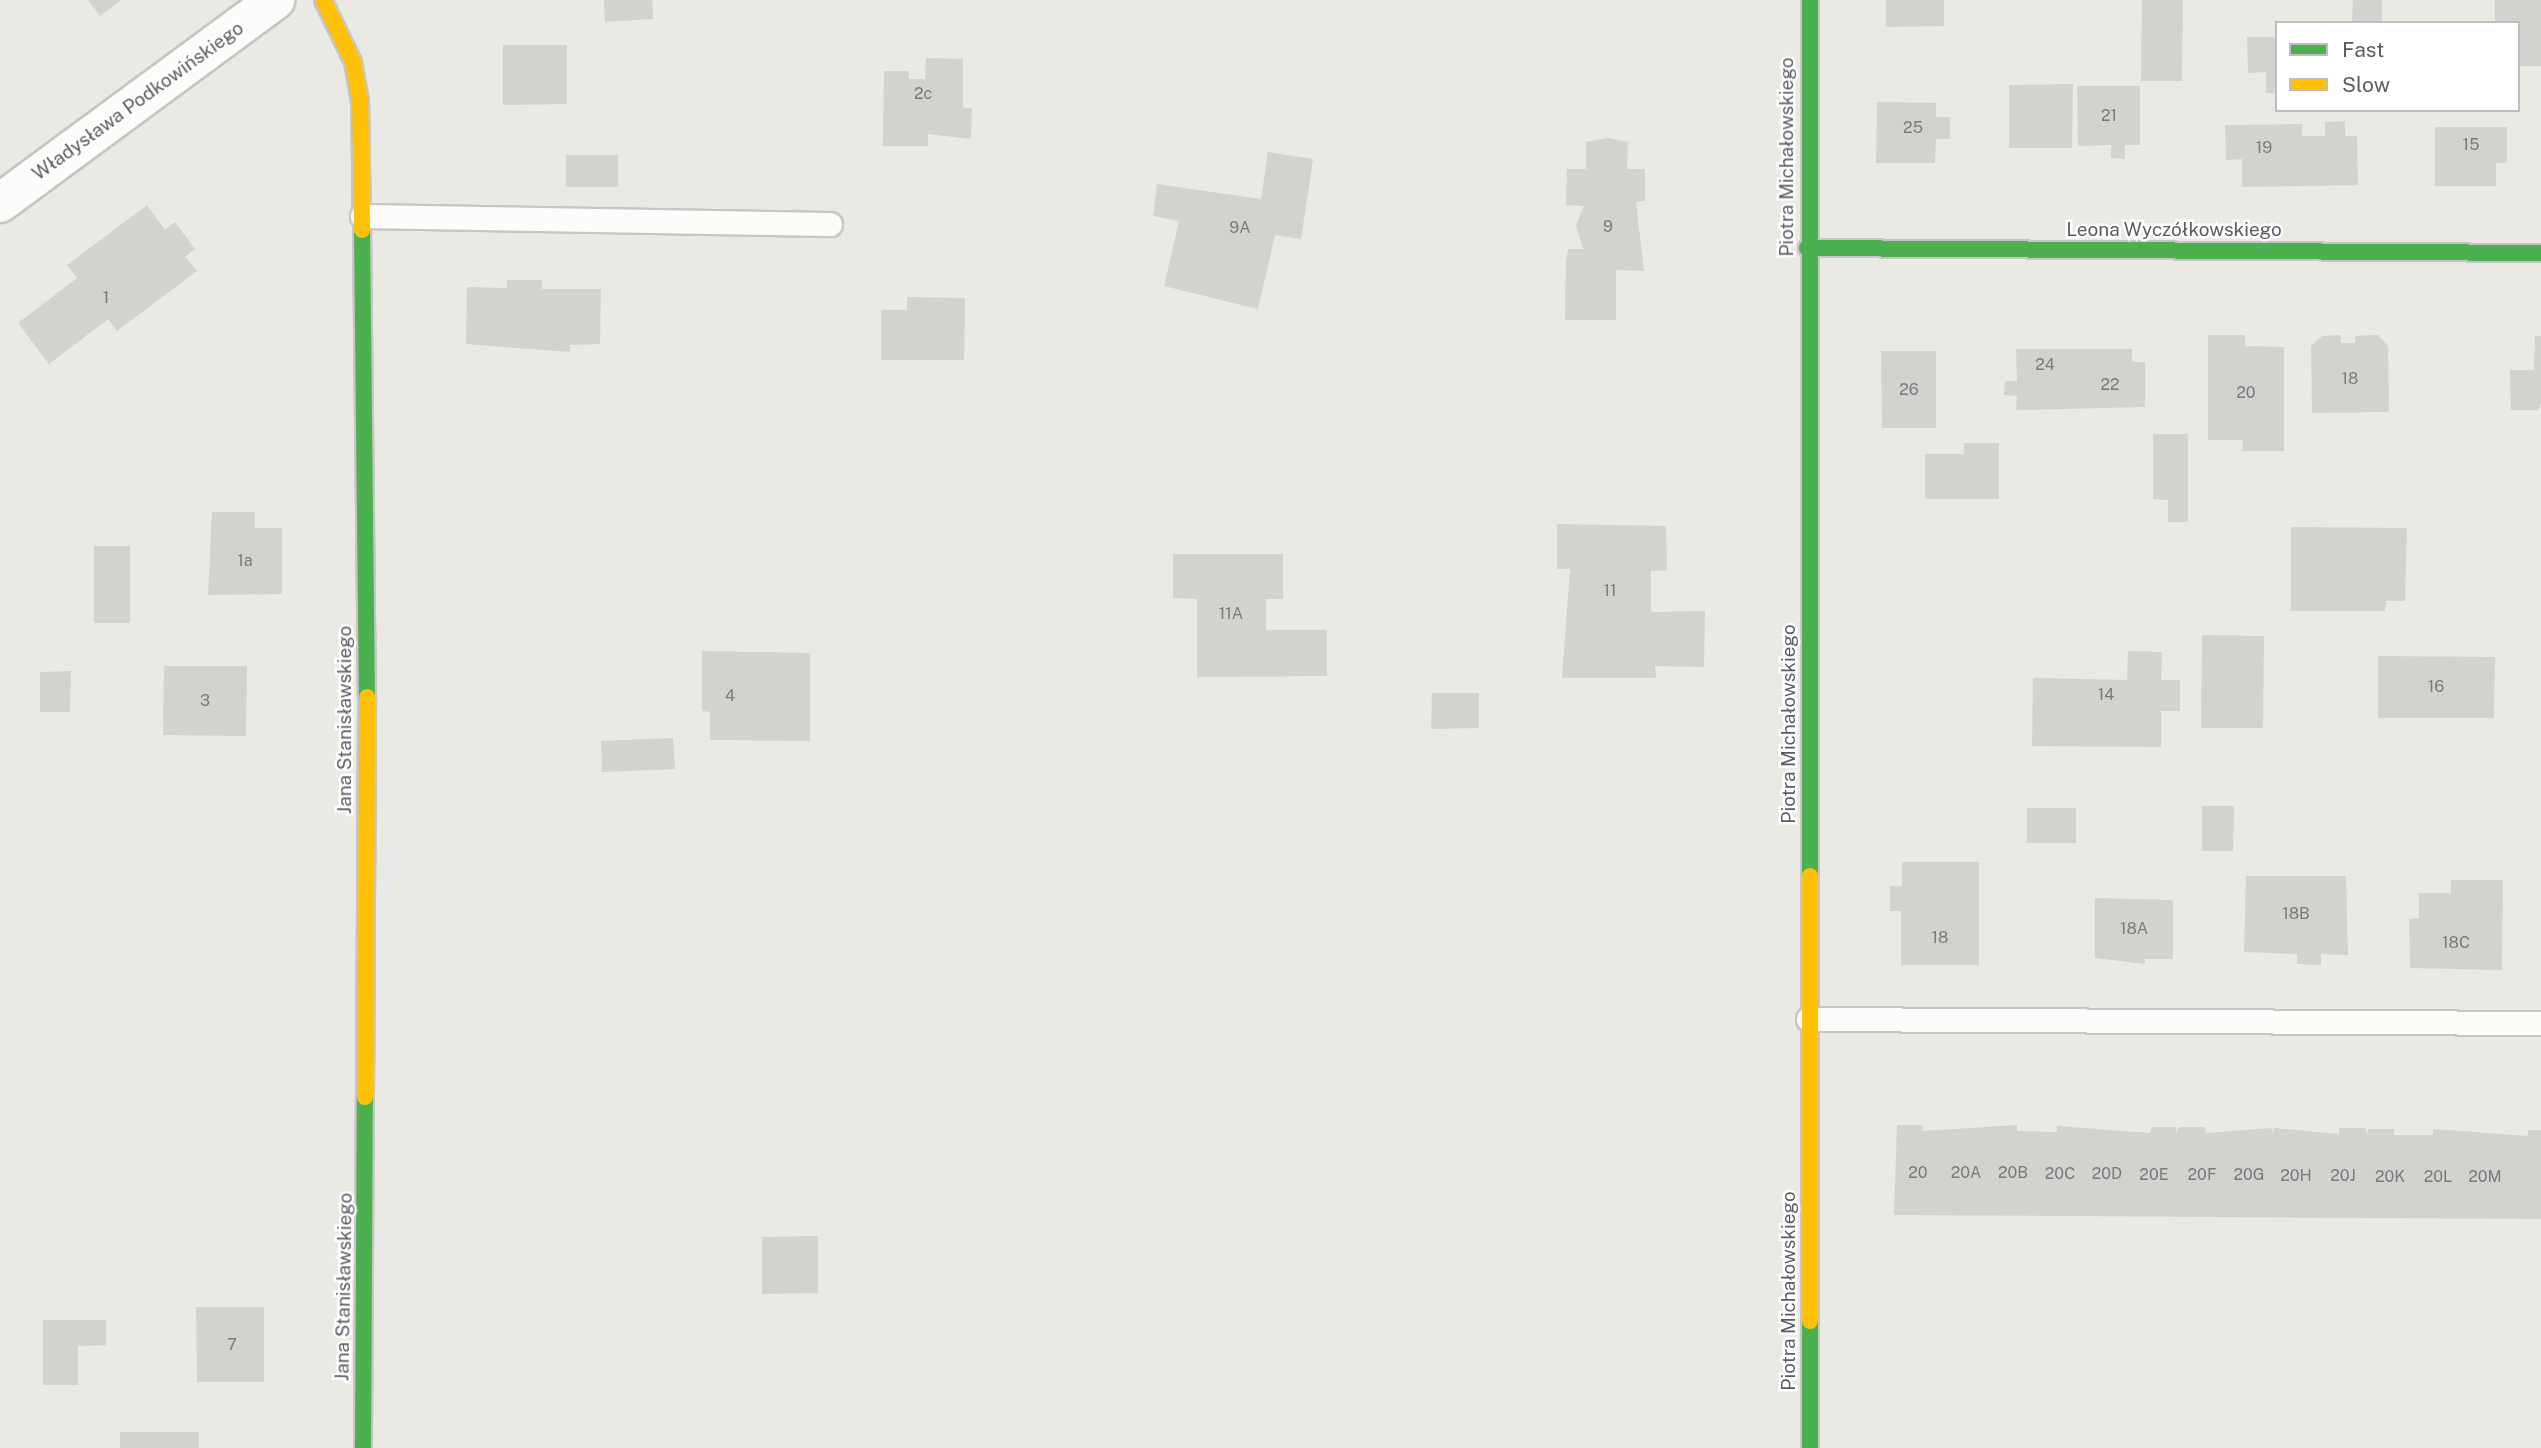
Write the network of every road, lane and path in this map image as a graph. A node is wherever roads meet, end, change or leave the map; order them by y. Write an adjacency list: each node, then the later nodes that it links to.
1 (275, 0): 4 (street, Władysława Podkowińskiego)
2 (323, 0): 5 (street, Jana Stanisławskiego)
3 (1810, 0): 7 (street, Piotra Michałowskiego)
4 (0, 203)
5 (362, 216): 6 (lane); 11 (street, Jana Stanisławskiego)
6 (830, 224)
7 (1807, 248): 8 (street, Leona Wyczółkowskiego); 9 (street, Piotra Michałowskiego)
8 (2541, 253)
9 (1808, 1019): 10 (lane); 12 (street, Piotra Michałowskiego)
10 (2541, 1023)
11 (363, 1448)
12 (1810, 1448)

